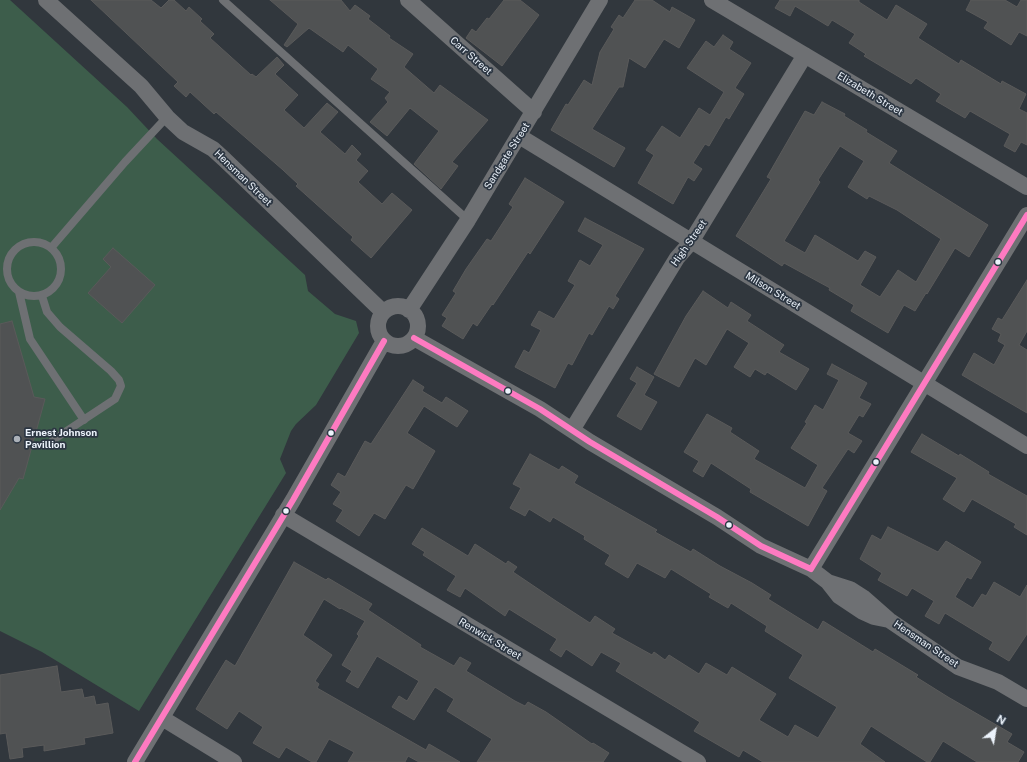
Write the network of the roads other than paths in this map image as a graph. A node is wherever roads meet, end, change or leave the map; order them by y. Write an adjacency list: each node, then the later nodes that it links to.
1 (46, 0): 8 (street, Hensman Street)
2 (223, 0): 12 (lane)
3 (408, 0): 7 (street, Carr Street)
4 (600, 0): 7 (street, Sandgate Street)
5 (712, 0): 6 (street, Elizabeth Street)
6 (805, 55): 10 (street, Elizabeth Street); 13 (street, High Street)
7 (534, 112): 9 (street, Sandgate Street)
8 (167, 117): 14 (lane); 18 (street, Hensman Street)
9 (519, 136): 12 (street, Sandgate Street); 13 (street, Milson Street)
10 (1027, 187)
11 (1027, 215): 21 (street)
12 (468, 220): 17 (street, Sandgate Street)
13 (691, 242): 21 (street, Milson Street); 23 (street, High Street)
14 (51, 248): 15 (lane); 16 (lane)
15 (19, 292): 16 (lane); 22 (lane)
16 (42, 296): 22 (lane)
17 (409, 310): 18 (street); 19 (street)
18 (383, 312): 20 (street)
19 (414, 338): 20 (street); 23 (street, Hensman Street)
20 (384, 341): 26 (street)
21 (924, 383): 25 (street, Milson Street); 27 (street)
22 (84, 420): 24 (lane)
23 (572, 430): 27 (street, Hensman Street)
24 (53, 440)
25 (1027, 446)
26 (283, 515): 29 (street); 32 (street, Renwick Street)
27 (812, 569): 28 (street, Hensman Street)
28 (1027, 699)
29 (162, 718): 30 (street); 31 (street)
30 (136, 762)
31 (234, 762)
32 (698, 762)

